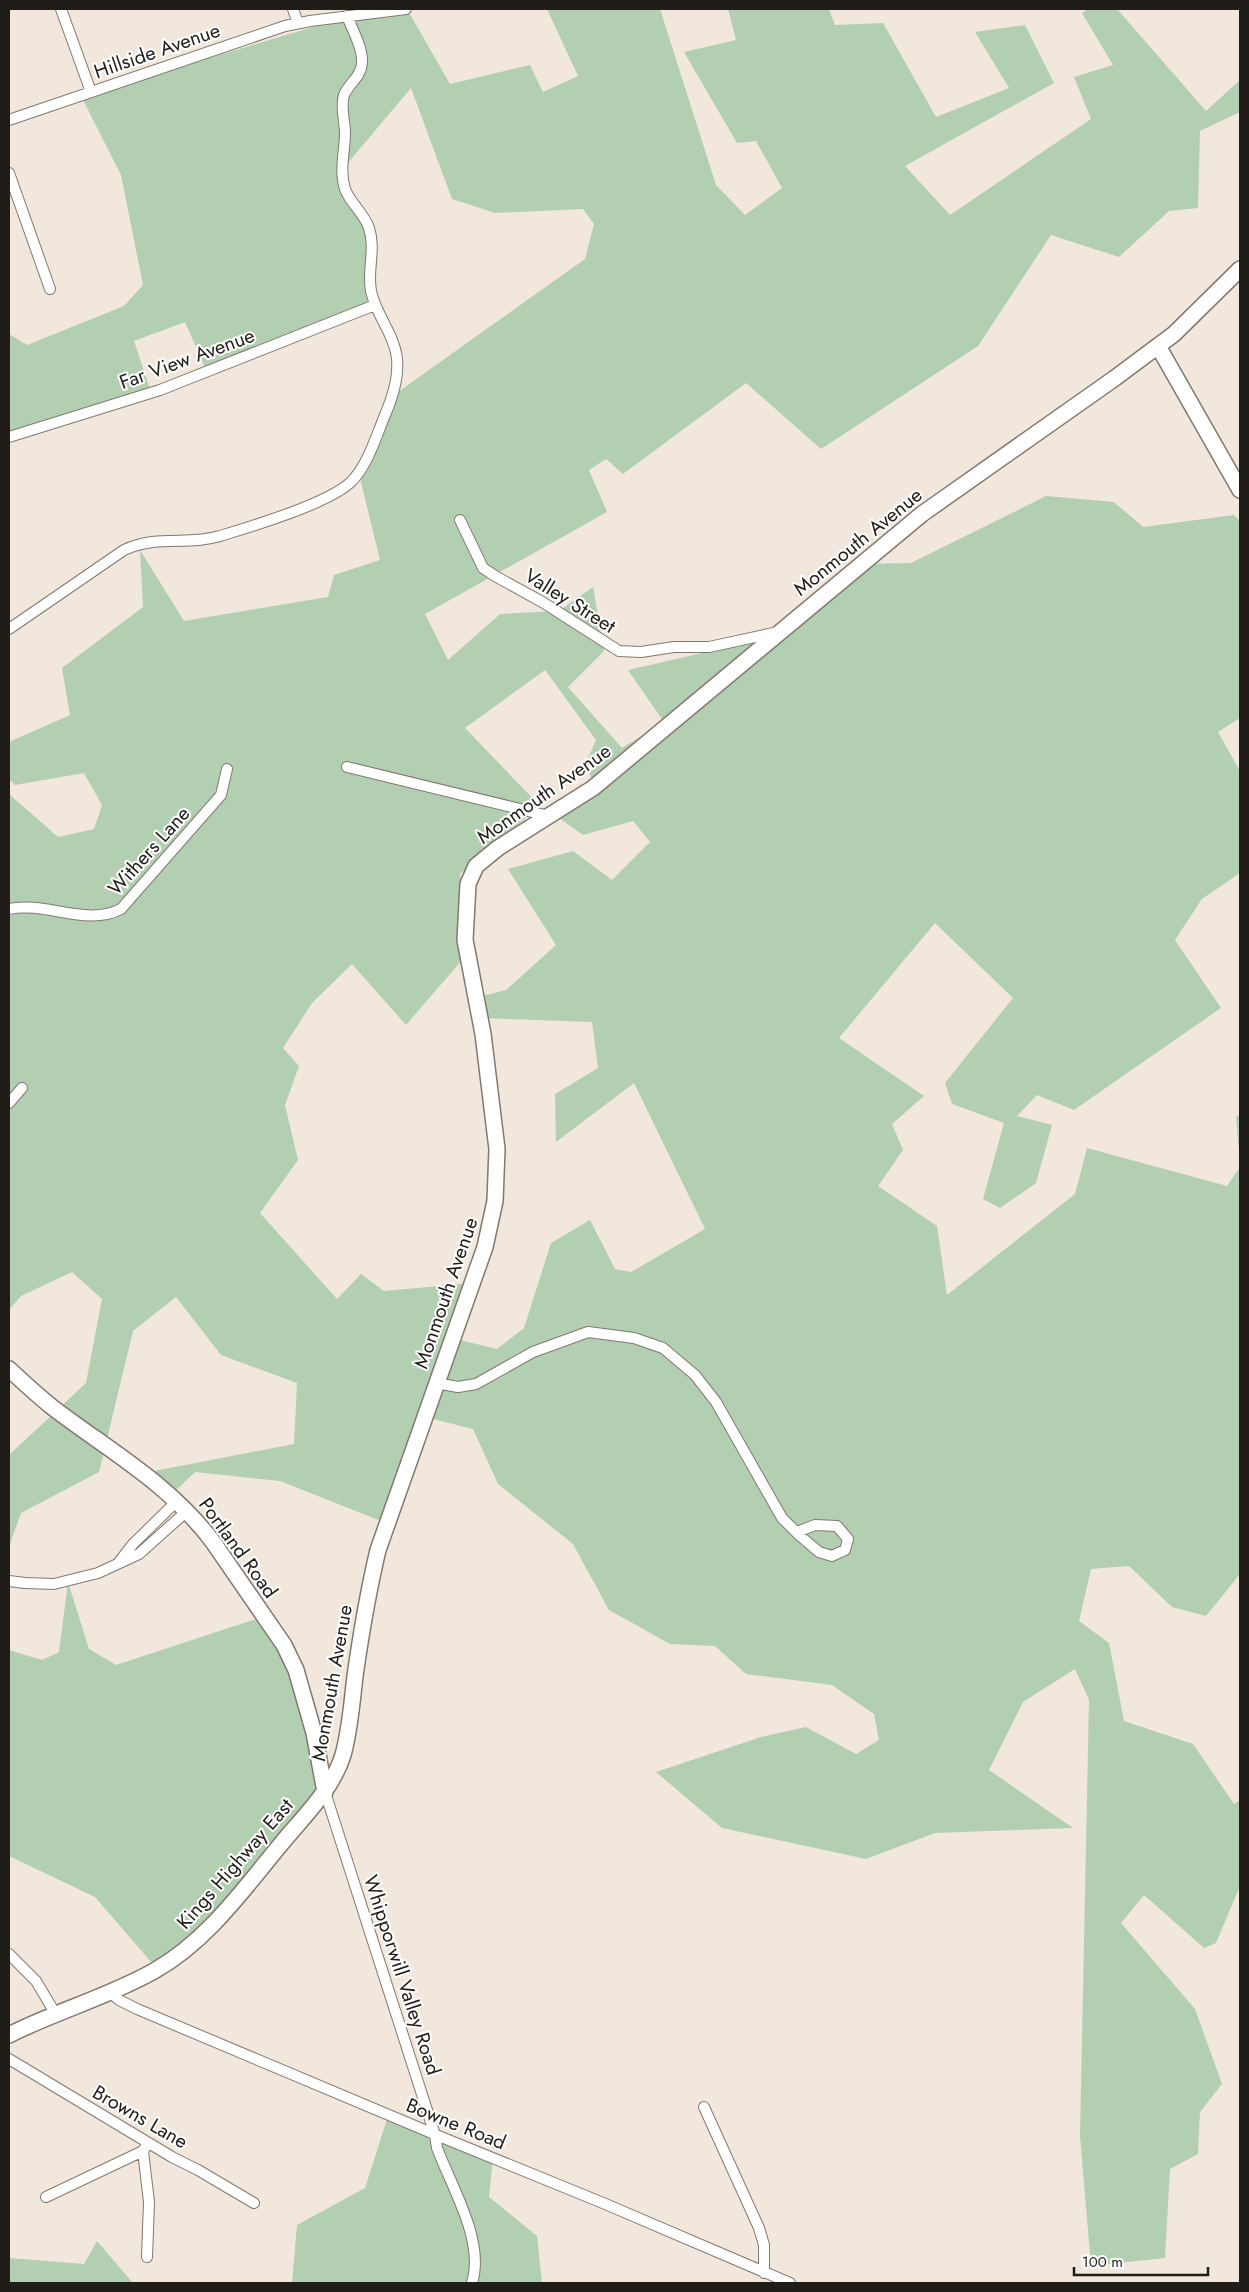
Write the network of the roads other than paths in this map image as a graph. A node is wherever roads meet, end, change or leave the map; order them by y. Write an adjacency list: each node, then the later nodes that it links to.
1 (60, 9): 6 (street)
2 (294, 9): 5 (street)
3 (406, 9): 4 (street, Hillside Avenue)
4 (347, 16): 5 (street, Hillside Avenue); 11 (street)
5 (298, 23): 6 (street, Hillside Avenue)
6 (91, 92): 7 (street, Hillside Avenue)
7 (9, 120)
8 (9, 173): 10 (street)
9 (1240, 269): 12 (street, Monmouth Avenue)
10 (50, 289)
11 (375, 305): 13 (street, Far View Avenue); 16 (street)
12 (1158, 346): 14 (street); 17 (street, Monmouth Avenue)
13 (9, 437)
14 (1240, 490)
15 (460, 520): 17 (street, Valley Street)
16 (9, 629)
17 (782, 631): 20 (street, Monmouth Avenue)
18 (347, 767): 20 (street)
19 (227, 769): 21 (street, Withers Lane)
20 (548, 816): 25 (street, Monmouth Avenue)
21 (9, 909)
22 (22, 1088): 23 (street)
23 (9, 1103)
24 (9, 1369): 26 (street, Portland Road)
25 (436, 1383): 27 (street); 29 (street, Monmouth Avenue)
26 (182, 1506): 28 (street); 29 (street, Portland Road)
27 (797, 1532): 27 (street)
28 (9, 1580)
29 (325, 1792): 31 (street, Kings Highway East); 36 (street, Whipporwill Valley Road)
30 (9, 1954): 32 (street)
31 (110, 1992): 32 (street, Kings Highway East); 36 (street, Bowne Road)
32 (55, 2013): 33 (street, Kings Highway East)
33 (9, 2034)
34 (9, 2059): 37 (street, Browns Lane)
35 (704, 2106): 41 (street)
36 (435, 2135): 41 (street, Bowne Road); 42 (street, Whipporwill Valley Road)
37 (145, 2147): 38 (street); 39 (street, Browns Lane); 40 (street)
38 (46, 2197)
39 (254, 2203)
40 (147, 2257)
41 (764, 2273): 43 (street, Bowne Road)
42 (472, 2283)
43 (790, 2283)

